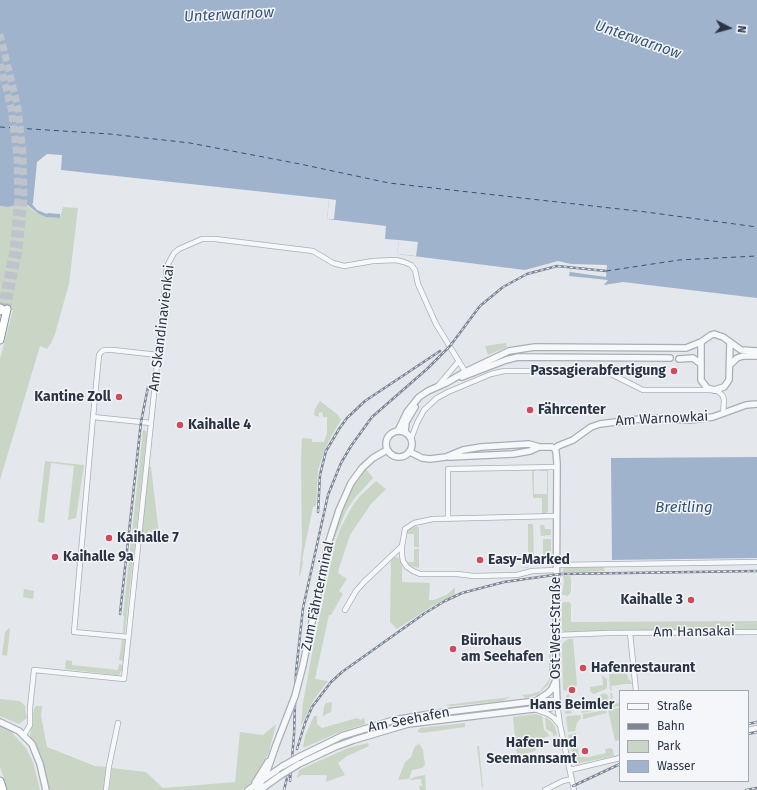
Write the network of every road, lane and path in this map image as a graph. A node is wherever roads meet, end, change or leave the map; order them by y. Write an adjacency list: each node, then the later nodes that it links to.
1 (3, 309): 2 (highway)
2 (0, 340)
3 (701, 342): 4 (street); 11 (street, Am Warnowkai); 13 (street)
4 (730, 342): 5 (street); 12 (street, Am Warnowkai)
5 (757, 351)
6 (158, 355): 10 (street, Am Skandinavienkai); 18 (street); 19 (street, Am Skandinavienkai)
7 (757, 356): 12 (street)
8 (670, 358): 13 (street)
9 (679, 359): 11 (street)
10 (459, 360): 13 (street, Am Skandinavienkai); 14 (street)
11 (701, 364): 15 (street, Am Warnowkai)
12 (730, 366): 15 (street, Am Warnowkai)
13 (466, 373): 14 (street); 21 (street)
14 (436, 387): 20 (street)
15 (714, 390): 17 (street, Am Warnowkai); 22 (street, Am Warnowkai)
16 (757, 404): 17 (street)
17 (723, 413): 24 (street, Am Warnowkai)
18 (93, 417): 19 (street); 38 (street)
19 (151, 423): 38 (street, Am Skandinavienkai)
20 (398, 431): 21 (street); 25 (street)
21 (405, 432): 22 (street)
22 (411, 439): 26 (street)
23 (539, 447): 24 (street); 27 (street); 27 (street)
24 (555, 449): 28 (street, Ost-West-Straße)
25 (387, 450): 26 (street); 48 (street, Zum Fährterminal, bridge)
26 (410, 452): 27 (street)
27 (446, 457)
28 (556, 467): 29 (street, Ost-West-Straße); 30 (street)
29 (556, 516): 30 (street); 33 (street, Ost-West-Straße)
30 (448, 518): 31 (street)
31 (402, 546): 33 (street); 34 (street)
32 (757, 562): 33 (street)
33 (557, 567): 37 (street, Ost-West-Straße)
34 (346, 610)
35 (757, 632): 36 (street, Am Hansakai)
36 (630, 633): 37 (street, Am Hansakai); 40 (street)
37 (556, 635): 39 (street, Ost-West-Straße)
38 (128, 637): 47 (street, Am Skandinavienkai)
39 (556, 679): 41 (street, Am Seehafen); 42 (street, Ost-West-Straße)
40 (636, 690)
41 (536, 701): 42 (street, Am Seehafen); 51 (street, Am Seehafen, bridge)
42 (557, 703): 43 (street, Am Seehafen); 46 (street, Ost-West-Straße)
43 (533, 709): 46 (street, Am Seehafen); 59 (street, Am Seehafen, bridge)
44 (0, 722): 47 (street)
45 (118, 723): 56 (street)
46 (560, 725): 50 (street, Ost-West-Straße)
47 (24, 735): 55 (street)
48 (272, 756): 51 (street, Zum Fährterminal); 57 (street, Zum Fährterminal)
49 (619, 758): 50 (street)
50 (570, 770): 52 (street, Ost-West-Straße)
51 (264, 779): 57 (street, Am Seehafen); 58 (street, Zum Fährterminal)
52 (572, 779): 60 (street); 61 (street, Ost-West-Straße)
53 (0, 781): 54 (highway)
54 (3, 790)
55 (46, 790)
56 (106, 790)
57 (248, 790)
58 (257, 790)
59 (260, 790)
60 (545, 790)
61 (574, 790)

